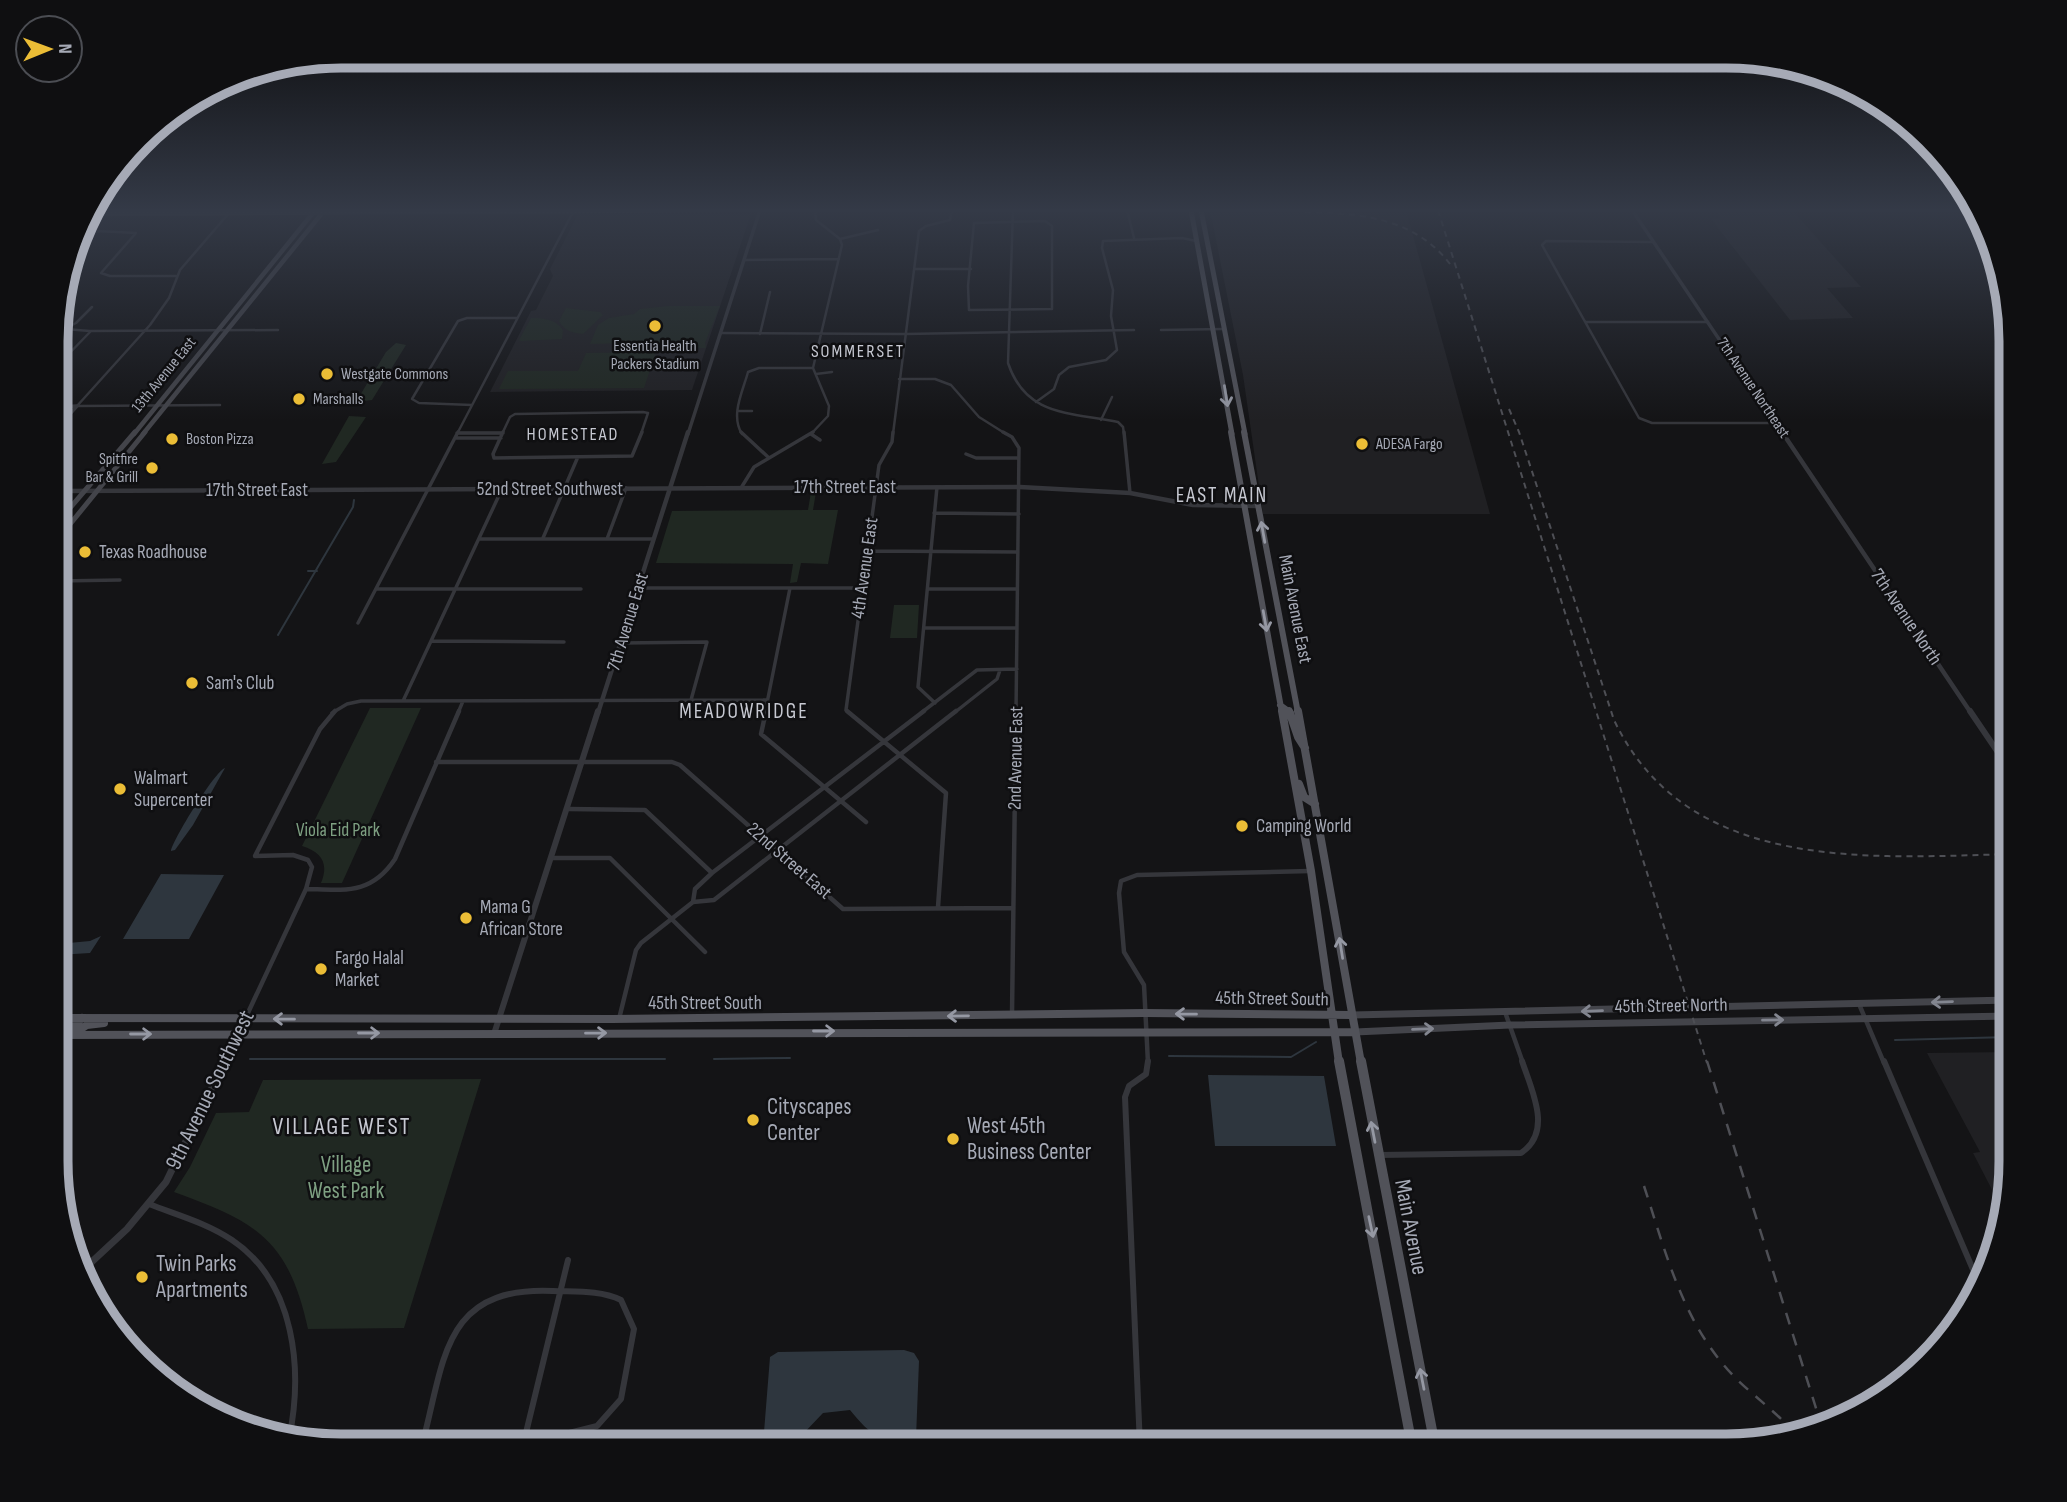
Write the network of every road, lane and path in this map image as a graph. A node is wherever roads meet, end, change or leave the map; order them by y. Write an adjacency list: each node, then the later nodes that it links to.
1 (175, 280): 32 (street)
2 (260, 280): 26 (main road, 13th Avenue East)
3 (265, 280): 27 (main road, 13th Avenue East)
4 (537, 280): 19 (street)
5 (738, 280): 34 (street, 7th Avenue East)
6 (834, 280): 37 (street)
7 (913, 280): 38 (street, 4th Avenue East)
8 (970, 280): 18 (street)
9 (1011, 280): 18 (street)
10 (1053, 280): 18 (street)
11 (1110, 280): 33 (street)
12 (1204, 280): 24 (main road, Main Avenue East)
13 (1214, 280): 25 (main road, Main Avenue East)
14 (1562, 280): 20 (street)
15 (1679, 280): 21 (street, 7th Avenue Northeast)
16 (770, 292): 36 (street)
17 (92, 307): 22 (street)
18 (1010, 310): 35 (street)
19 (517, 318): 47 (street); 47 (street)
20 (1585, 322): 21 (street); 56 (street)
21 (1708, 322): 56 (street, 7th Avenue Northeast)
22 (69, 326)
23 (69, 329): 31 (street)
24 (1212, 329): 25 (street); 30 (street); 79 (main road, Main Avenue East, one-way to 79)
25 (1223, 329): 80 (main road, Main Avenue East)
26 (216, 330): 27 (street); 32 (street); 50 (main road, 13th Avenue East)
27 (226, 330): 28 (street); 51 (main road, 13th Avenue East)
28 (278, 330)
29 (1134, 330): 33 (street)
30 (1161, 330)
31 (90, 331): 32 (street); 39 (street)
32 (145, 331): 49 (street)
33 (1115, 331): 35 (street); 45 (street)
34 (721, 333): 36 (street); 70 (street, 7th Avenue East)
35 (1009, 333): 38 (street); 45 (street)
36 (760, 334): 37 (street)
37 (822, 334): 38 (street); 40 (street)
38 (905, 334): 43 (street, 4th Avenue East)
39 (68, 354)
40 (814, 368): 42 (street); 52 (street)
41 (832, 372): 42 (street)
42 (816, 374): 57 (street)
43 (899, 379): 64 (street); 66 (street, 4th Avenue East)
44 (1112, 397): 55 (street)
45 (1036, 402): 55 (street)
46 (220, 405): 51 (street)
47 (472, 405): 59 (street)
48 (68, 406): 49 (street)
49 (77, 406): 50 (street); 54 (street)
50 (154, 406): 51 (street); 76 (main road, 13th Avenue East)
51 (164, 406): 77 (main road, 13th Avenue East)
52 (738, 411): 53 (street); 62 (street)
53 (752, 411)
54 (68, 416)
55 (1101, 420): 78 (street)
56 (1775, 423): 65 (street, 7th Avenue Northeast)
57 (811, 433): 60 (street); 62 (street)
58 (502, 435): 59 (street); 63 (street); 63 (street)
59 (456, 436): 72 (street)
60 (820, 440)
61 (966, 454): 64 (street)
62 (768, 457): 71 (street)
63 (577, 458): 74 (street)
64 (1019, 458): 68 (street)
65 (1802, 463): 120 (street, 7th Avenue North)
66 (876, 487): 67 (street, 17th Street East); 71 (street, 17th Street East); 89 (street, 4th Avenue East)
67 (937, 487): 68 (street, 17th Street East); 82 (street)
68 (1020, 487): 78 (street, 17th Street East); 83 (street, 2nd Avenue East)
69 (626, 488): 70 (street, 52nd Street Southwest); 74 (street, 52nd Street Southwest); 87 (street)
70 (671, 488): 71 (street, 17th Street East); 88 (street, 7th Avenue East)
71 (741, 488)
72 (429, 489): 73 (street, 52nd Street Southwest); 77 (street, 17th Street East); 97 (street)
73 (502, 489): 74 (street, 52nd Street Southwest); 85 (street)
74 (565, 489): 86 (street)
75 (68, 491): 76 (street, 17th Street East)
76 (84, 491): 77 (street, 17th Street East); 81 (main road, 13th Avenue East)
77 (98, 491): 84 (main road, 13th Avenue East)
78 (1130, 493): 79 (street, 17th Street East)
79 (1245, 506): 80 (street, 17th Street East); 116 (main road, Main Avenue East, one-way to 116)
80 (1259, 506): 118 (main road, Main Avenue East, one-way to 80)
81 (68, 510)
82 (934, 513): 83 (street); 90 (street)
83 (1019, 514): 91 (street, 2nd Avenue East)
84 (68, 527)
85 (479, 539): 86 (street); 94 (street)
86 (543, 539): 87 (street)
87 (607, 539): 88 (street)
88 (653, 539): 95 (street, 7th Avenue East)
89 (867, 551): 90 (street); 99 (street, 4th Avenue East)
90 (931, 551): 91 (street); 100 (street)
91 (1018, 552): 101 (street, 2nd Avenue East)
92 (120, 580): 93 (street)
93 (68, 581)
94 (456, 588): 97 (street); 98 (street); 105 (street)
95 (639, 588): 96 (street); 107 (street, 7th Avenue East)
96 (790, 588): 99 (street); 111 (street)
97 (377, 589): 102 (street)
98 (581, 589)
99 (862, 589): 117 (street, 4th Avenue East)
100 (928, 589): 101 (street); 103 (street)
101 (1017, 589): 104 (street, 2nd Avenue East)
102 (358, 623)
103 (924, 628): 104 (street); 115 (street)
104 (1017, 628): 108 (street, 2nd Avenue East)
105 (431, 641): 106 (street); 112 (street)
106 (564, 642)
107 (622, 643): 110 (street); 114 (street, 7th Avenue East)
108 (1017, 669): 109 (street); 137 (street, 2nd Avenue East)
109 (1000, 670): 115 (street); 121 (street)
110 (691, 700): 111 (street); 114 (street)
111 (768, 700): 124 (street)
112 (403, 701): 113 (street); 134 (street)
113 (463, 701): 114 (street); 122 (street)
114 (603, 702): 123 (street, 7th Avenue East)
115 (935, 703): 117 (street)
116 (1280, 705): 118 (main road); 119 (main road, Main Avenue East)
117 (883, 743): 121 (street, 4th Avenue East); 124 (street)
118 (1305, 748): 126 (main road, Main Avenue East)
119 (1290, 754): 126 (main road); 132 (main road, Main Avenue East)
120 (1999, 754)
121 (899, 755): 125 (street); 136 (street, 4th Avenue East)
122 (436, 762): 123 (street, 22nd Street East); 134 (street)
123 (583, 762): 127 (street, 7th Avenue East); 129 (street, 22nd Street East)
124 (824, 787): 125 (street); 129 (street)
125 (840, 801): 128 (street); 130 (street)
126 (1315, 804): 144 (main road, Main Avenue East, one-way to 126)
127 (569, 809): 131 (street, 7th Avenue East); 133 (street)
128 (866, 822)
129 (760, 837): 130 (street, 22nd Street East); 133 (street)
130 (776, 851): 135 (street); 136 (street, 22nd Street East)
131 (551, 858): 138 (street); 153 (street, 7th Avenue East)
132 (1311, 871): 143 (street); 146 (main road, Main Avenue East)
133 (712, 873): 135 (street)
134 (306, 889): 151 (street, 9th Avenue Southwest)
135 (693, 902): 138 (street)
136 (938, 907): 137 (street, 22nd Street East)
137 (1013, 908): 145 (street, 2nd Avenue East)
138 (670, 919): 139 (street); 154 (street)
139 (705, 952)
140 (1999, 1000): 141 (main road, 45th Street North, one-way to 141)
141 (1859, 1004): 142 (main road, 45th Street North, one-way to 142); 152 (street)
142 (1505, 1012): 144 (main road, 45th Street North); 155 (street)
143 (1145, 1013): 145 (main road, 45th Street South); 146 (main road, 45th Street South, one-way to 143); 157 (street)
144 (1352, 1015): 146 (main road, 45th Street South); 159 (main road, Main Avenue)
145 (1012, 1016): 154 (main road, 45th Street South, one-way to 154)
146 (1331, 1016): 158 (main road, Main Avenue)
147 (1999, 1016): 152 (main road, 45th Street North)
148 (68, 1018): 149 (main road, 45th Street South)
149 (82, 1018): 150 (main road, 45th Street South); 156 (main road)
150 (169, 1018): 151 (main road, 45th Street South); 162 (main road)
151 (246, 1018): 153 (main road, 45th Street South, one-way to 151); 160 (street, 9th Avenue Southwest)
152 (1866, 1018): 155 (main road, 45th Street North, one-way to 152); 168 (street)
153 (499, 1019): 154 (main road, 45th Street South); 163 (street, 7th Avenue East)
154 (619, 1019)
155 (1510, 1025): 159 (main road, 45th Street North, one-way to 155); 164 (street)
156 (68, 1027)
157 (1147, 1032): 158 (main road, 45th Street South); 163 (main road, 45th Street South, one-way to 157); 176 (street)
158 (1333, 1032): 159 (main road, 45th Street North); 177 (main road, Main Avenue, one-way to 177)
159 (1355, 1032): 164 (main road, Main Avenue, one-way to 159)
160 (239, 1033): 162 (main road, 45th Street South, one-way to 160); 163 (main road, 45th Street South, one-way to 163); 165 (street, 9th Avenue Southwest)
161 (68, 1034): 162 (main road, 45th Street South)
162 (73, 1034)
163 (494, 1034)
164 (1378, 1156): 178 (main road, Main Avenue, one-way to 164)
165 (149, 1204): 167 (street, 9th Avenue Southwest); 170 (street)
166 (568, 1260): 169 (street)
167 (89, 1264)
168 (1974, 1273)
169 (559, 1292): 171 (street); 172 (street); 173 (street)
170 (290, 1429)
171 (581, 1430): 174 (street); 175 (street)
172 (425, 1434)
173 (526, 1434)
174 (572, 1434)
175 (581, 1434)
176 (1139, 1434)
177 (1410, 1434)
178 (1433, 1434)

